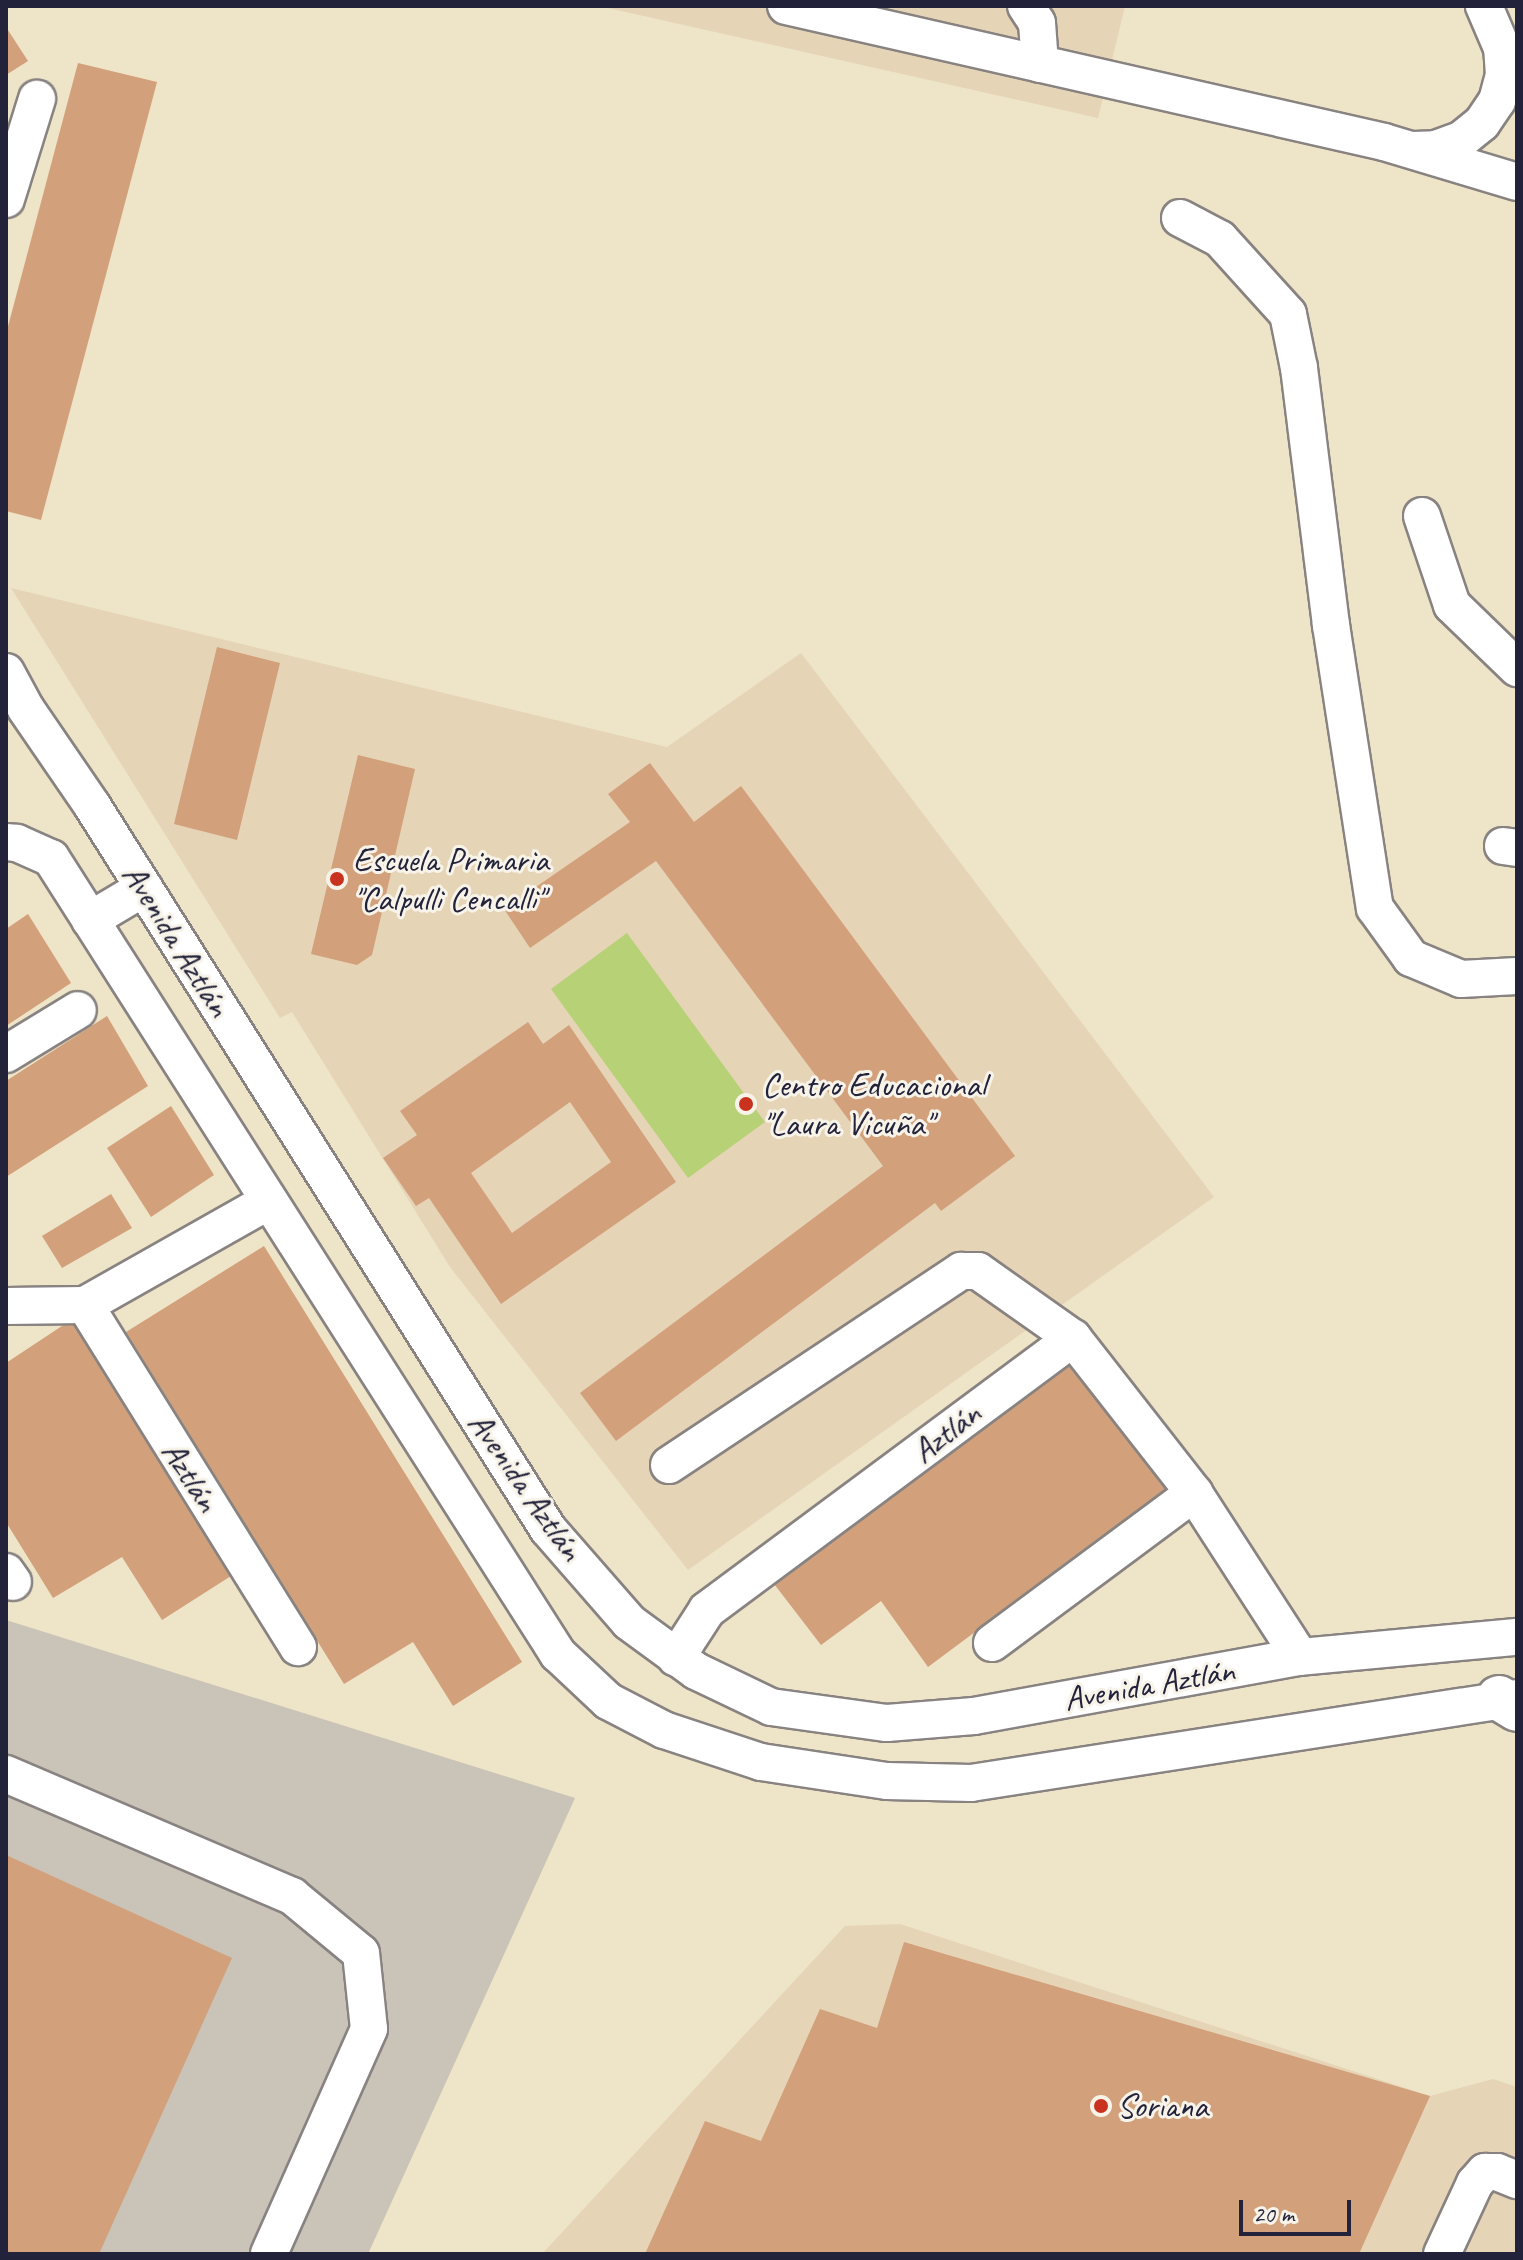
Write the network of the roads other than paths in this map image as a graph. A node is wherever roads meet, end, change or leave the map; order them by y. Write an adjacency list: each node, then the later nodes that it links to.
1 (786, 6): 4 (street)
2 (1026, 6): 4 (street)
3 (1498, 24): 6 (street)
4 (1040, 64): 6 (street)
5 (37, 99): 8 (street)
6 (1409, 150): 7 (street)
7 (1517, 182)
8 (6, 199)
9 (1180, 218): 17 (street)
10 (1422, 516): 11 (street)
11 (1517, 668)
12 (6, 672): 13 (street, Avenida Aztlán)
13 (16, 716): 15 (street, Avenida Aztlán)
14 (6, 842): 16 (street, Avenida Aztlán)
15 (144, 888): 16 (street); 30 (street, Avenida Aztlán)
16 (90, 920): 20 (street, Avenida Aztlán)
17 (1517, 976)
18 (78, 1010): 19 (street)
19 (6, 1054)
20 (269, 1201): 21 (street); 31 (street, Avenida Aztlán)
21 (85, 1305): 22 (street); 28 (street, Aztlán)
22 (6, 1306)
23 (1073, 1338): 24 (street); 25 (street); 30 (street, Aztlán)
24 (669, 1465)
25 (1194, 1493): 27 (street); 29 (street)
26 (1505, 1638): 29 (street, Avenida Aztlán); 31 (street)
27 (992, 1643)
28 (298, 1647)
29 (1300, 1657): 30 (street, Avenida Aztlán)
30 (676, 1658)
31 (1511, 1702)
32 (6, 1774): 35 (street)
33 (1517, 2180): 34 (street)
34 (1447, 2253)
35 (269, 2254)

